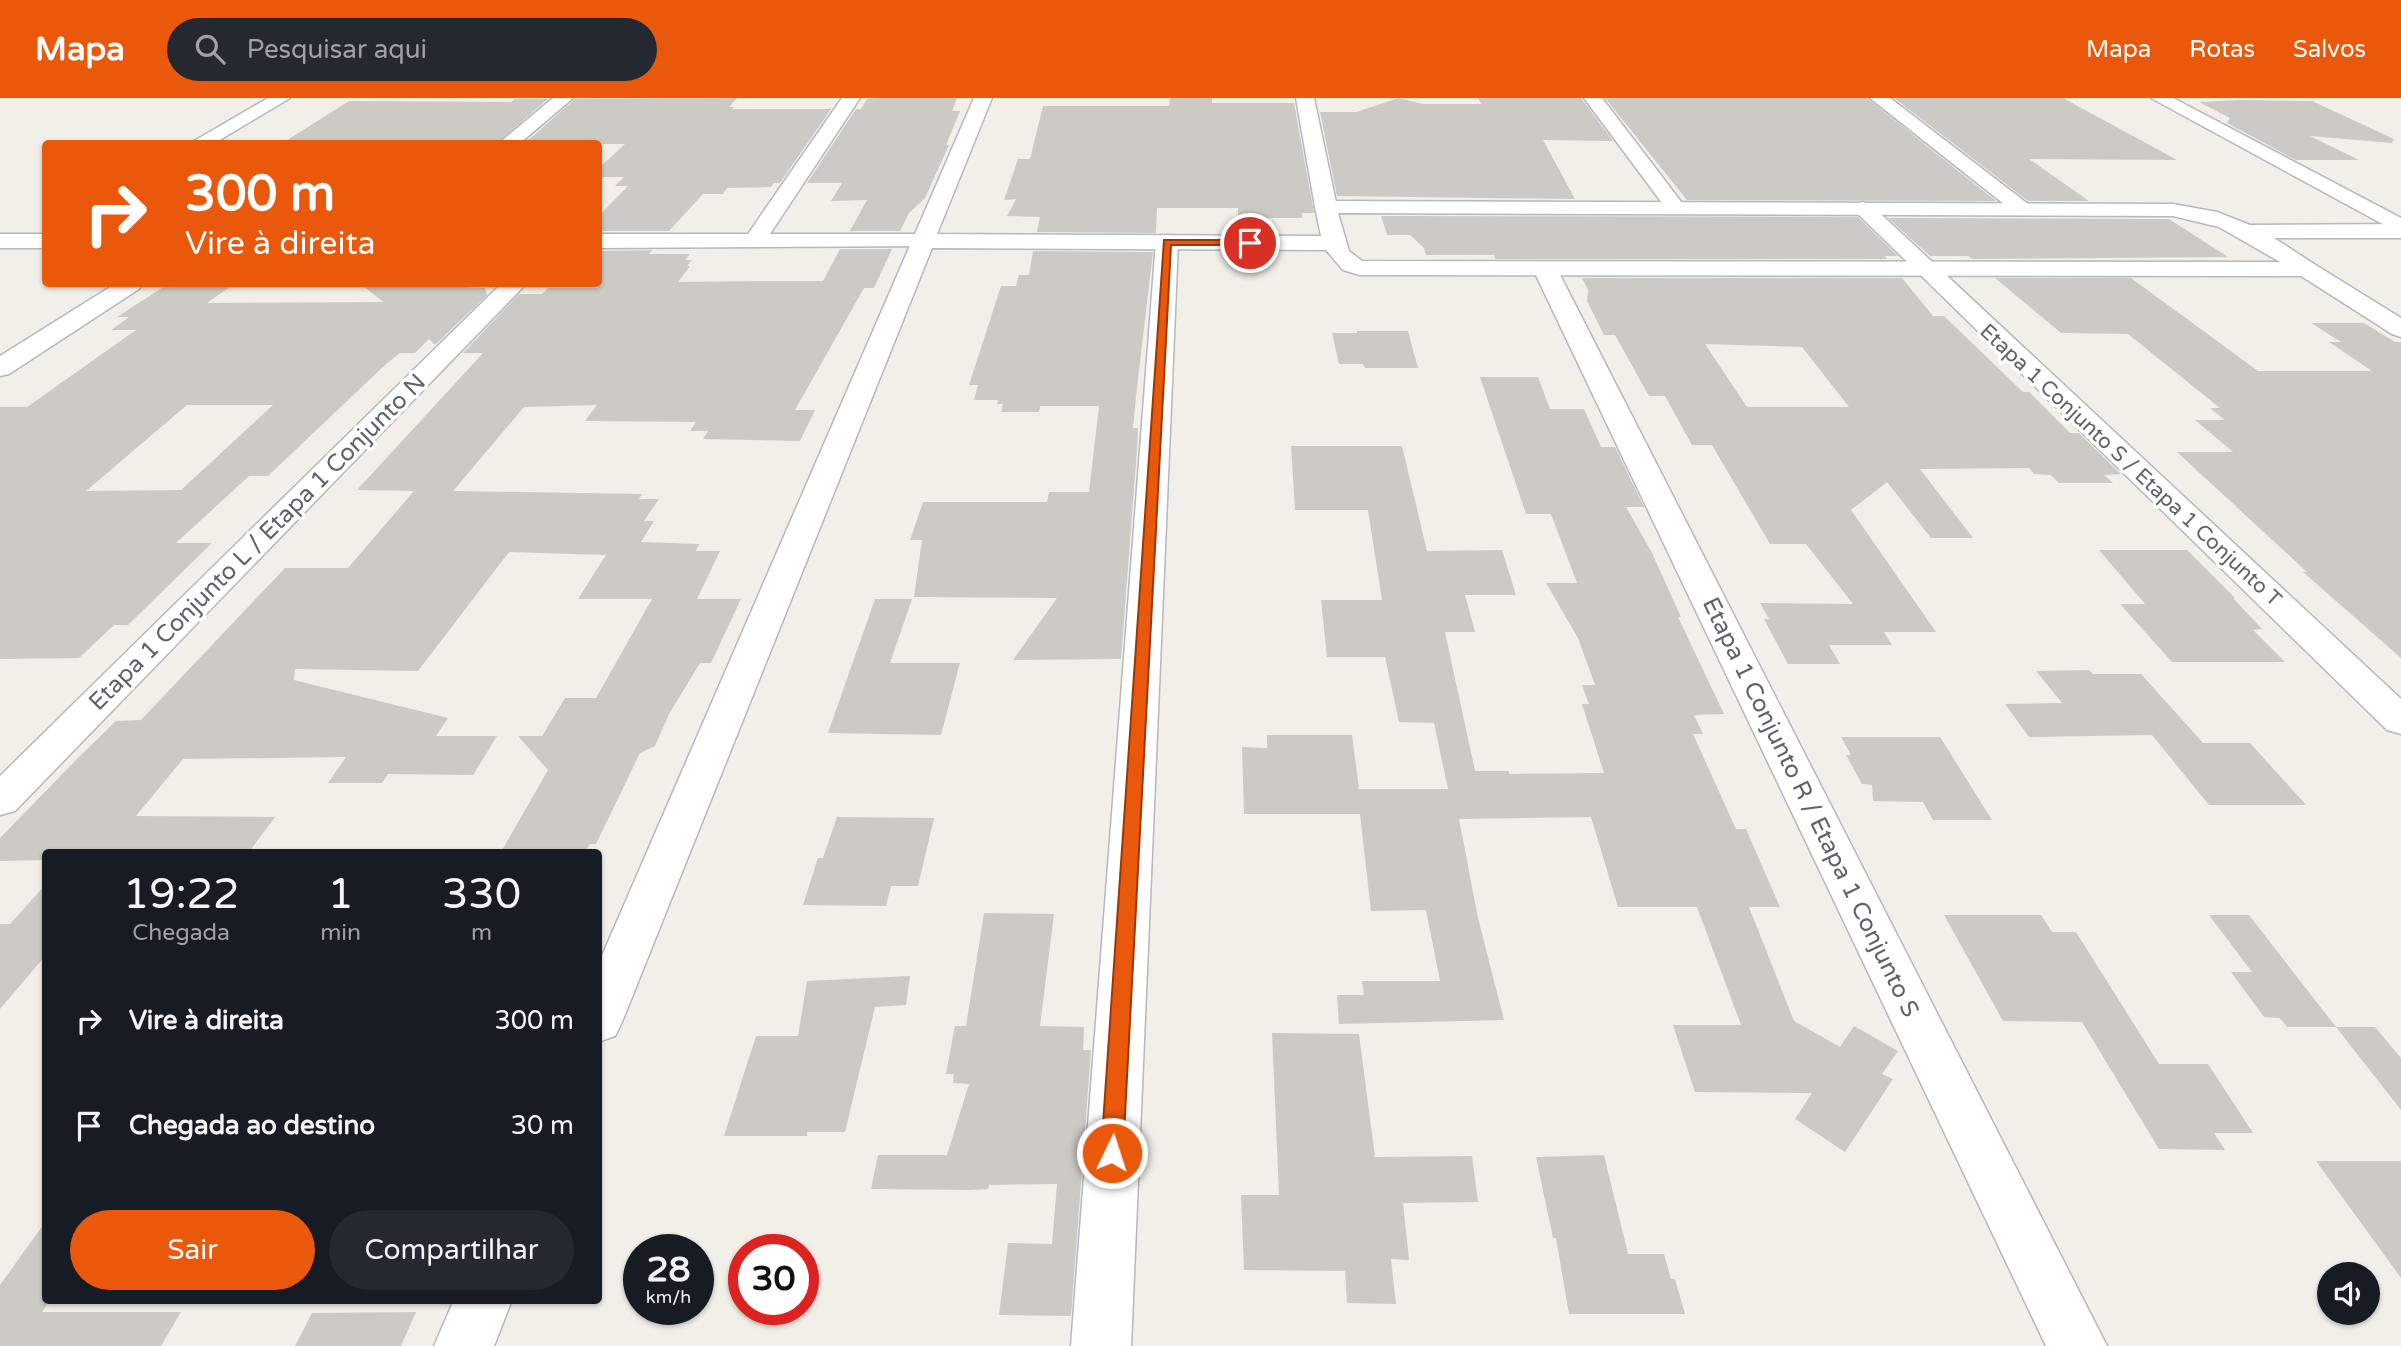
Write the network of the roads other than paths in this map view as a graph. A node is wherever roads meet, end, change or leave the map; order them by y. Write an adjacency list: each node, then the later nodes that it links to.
1 (281, 98): 9 (street)
2 (564, 98): 10 (street)
3 (851, 98): 23 (street)
4 (983, 98): 17 (street)
5 (1305, 98): 12 (street)
6 (1593, 98): 11 (street)
7 (1879, 98): 14 (street)
8 (2160, 98): 16 (street)
9 (205, 140)
10 (512, 140)
11 (1675, 206): 12 (street); 13 (street)
12 (1326, 207): 18 (street)
13 (1863, 208): 14 (street); 28 (street, Etapa 1 Conjunto S / Etapa 1 Conjunto T)
14 (2021, 208): 19 (street)
15 (42, 228): 20 (street)
16 (2401, 229): 19 (street)
17 (925, 235): 18 (street); 23 (street); 24 (street); 35 (street)
18 (1332, 236): 24 (street); 26 (street)
19 (2256, 237): 25 (street); 27 (street)
20 (10, 240): 21 (street)
21 (42, 240)
22 (602, 241): 23 (street)
23 (754, 241)
24 (1167, 242): 38 (street)
25 (2401, 243)
26 (1545, 269): 28 (street); 39 (street, Etapa 1 Conjunto R / Etapa 1 Conjunto S)
27 (2306, 269): 28 (street); 31 (street)
28 (1925, 270): 33 (street, Etapa 1 Conjunto S / Etapa 1 Conjunto T)
29 (126, 287): 32 (street)
30 (511, 287): 34 (street, Etapa 1 Conjunto L / Etapa 1 Conjunto N)
31 (2401, 329)
32 (0, 368)
33 (2401, 721)
34 (0, 802)
35 (602, 1012)
36 (481, 1304): 37 (street)
37 (464, 1346)
38 (1101, 1346)
39 (2077, 1346)

